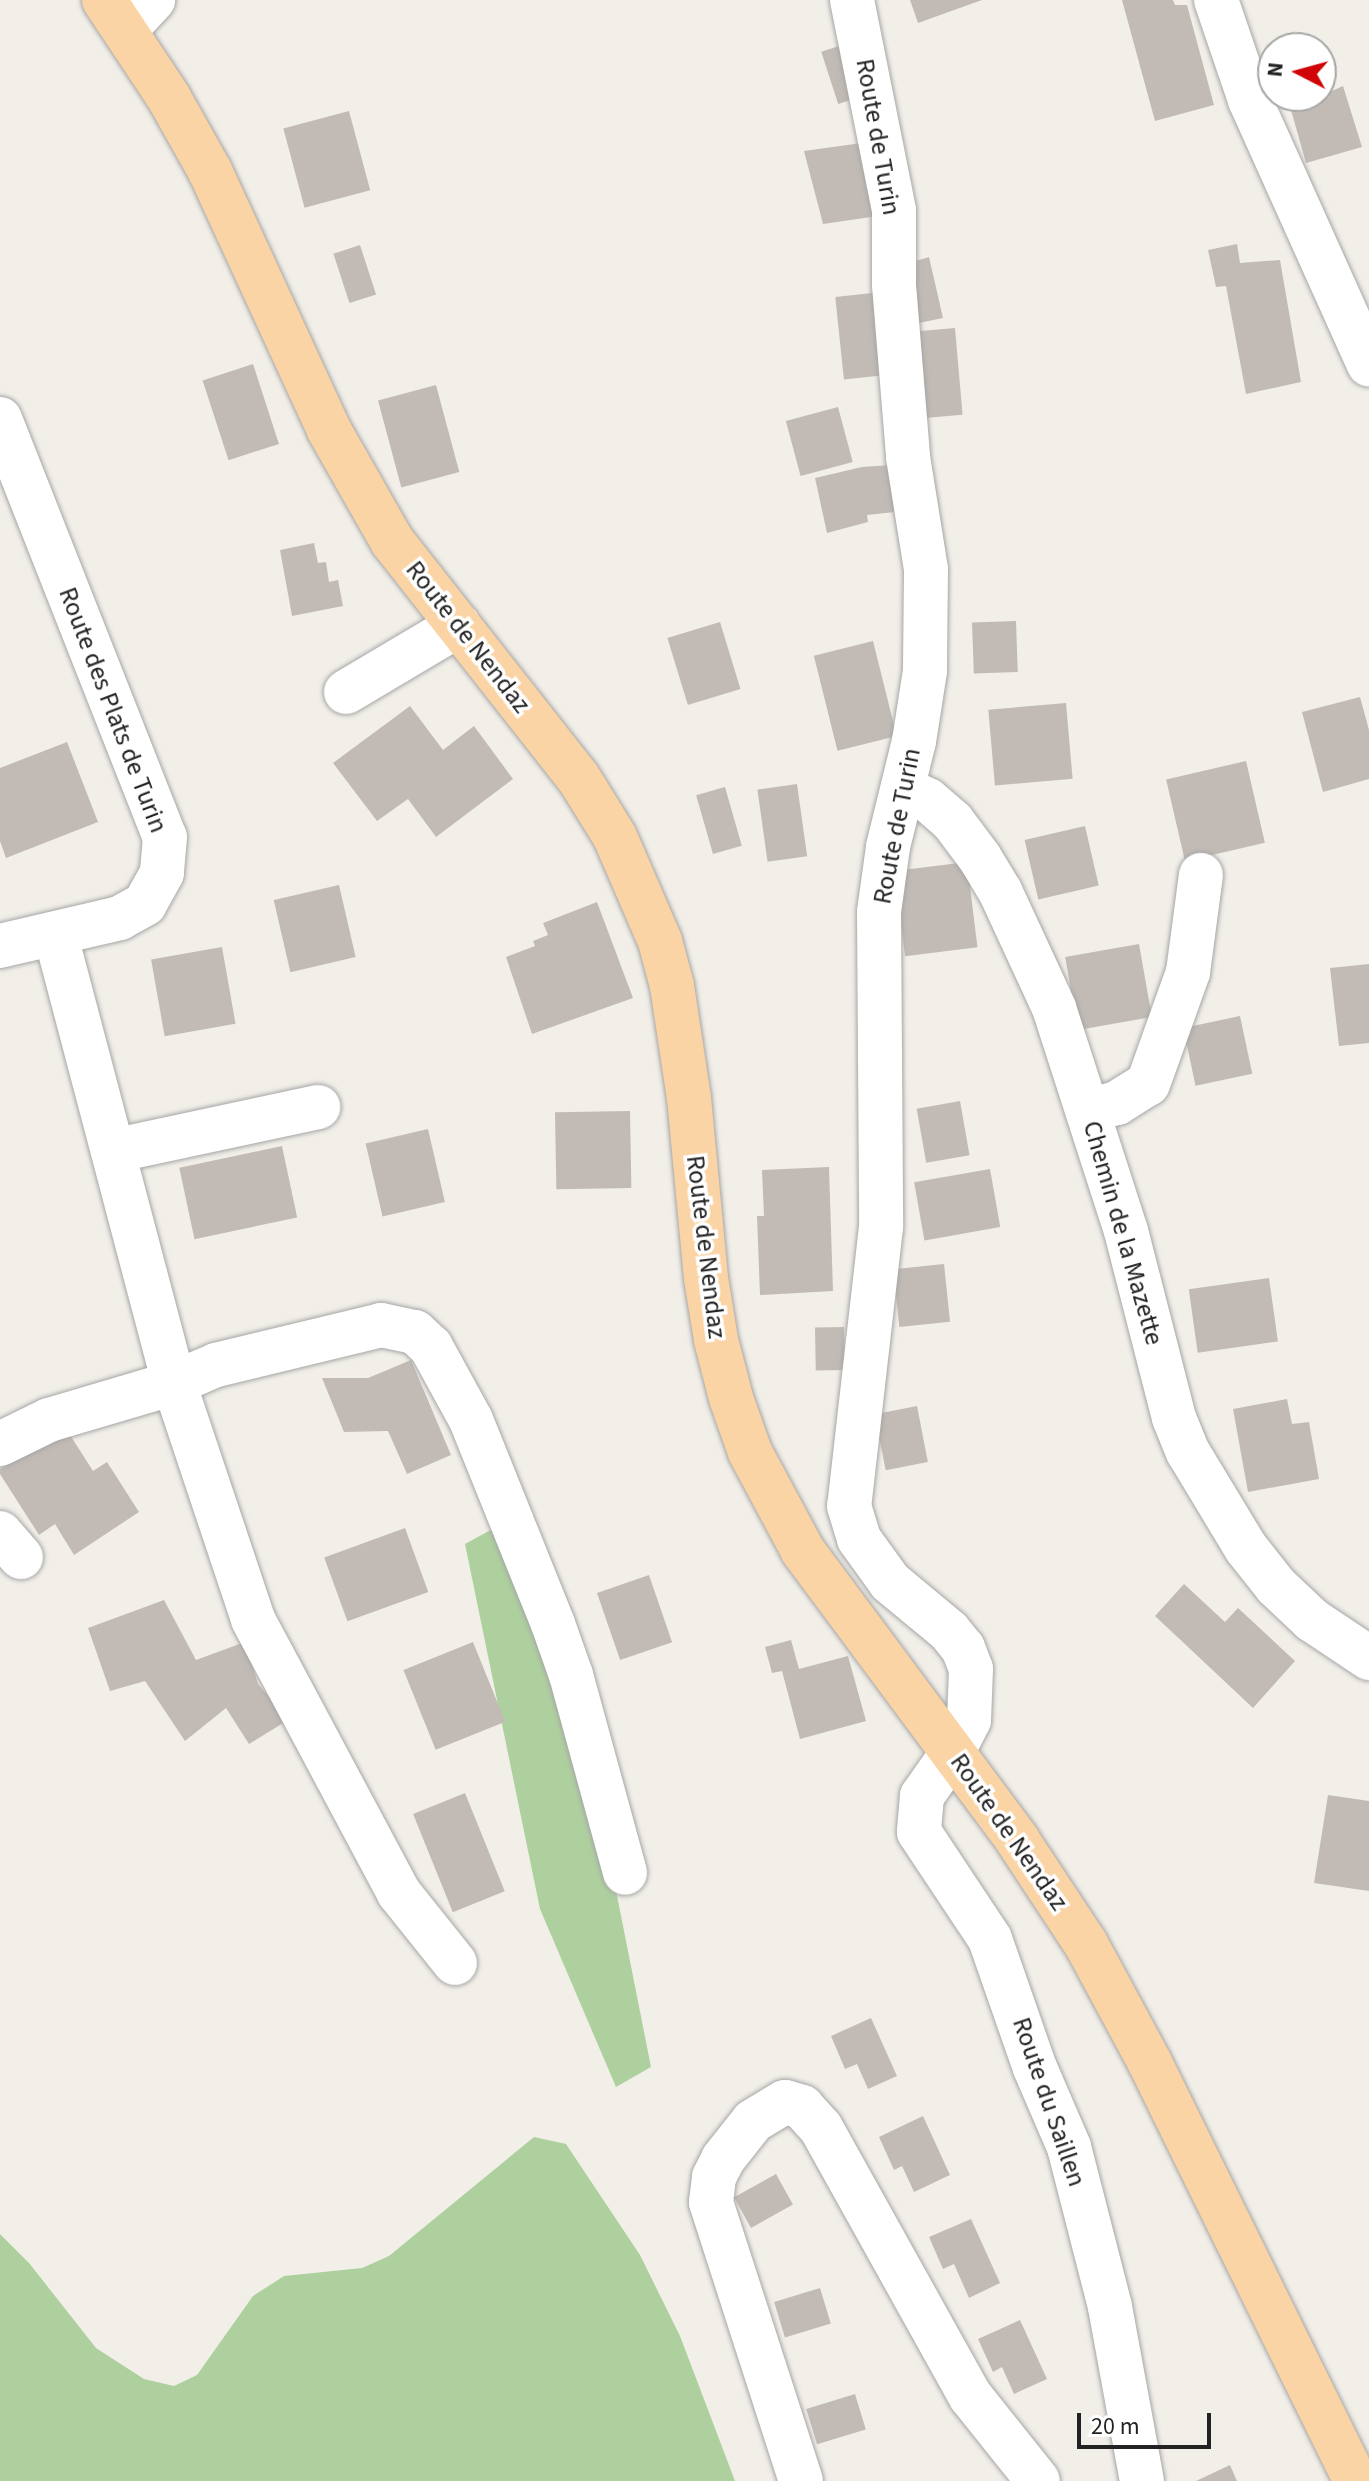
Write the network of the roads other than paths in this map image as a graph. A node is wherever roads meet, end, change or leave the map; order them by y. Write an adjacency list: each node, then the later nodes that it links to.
1 (824, 0): 4 (street)
2 (1216, 0): 5 (street)
3 (128, 10): 7 (main road, Route de Nendaz)
4 (856, 15): 9 (street, Route de Turin)
5 (1369, 365)
6 (0, 419): 11 (street, Route des Plats de Turin)
7 (459, 625): 8 (street); 19 (main road, Route de Nendaz)
8 (346, 692)
9 (904, 789): 14 (street, Chemin de la Mazette); 19 (street, Route de Turin)
10 (1201, 875): 14 (street)
11 (56, 935): 12 (street, Route des Plats de Turin); 15 (street)
12 (0, 946)
13 (318, 1107): 15 (street)
14 (1089, 1110): 18 (street, Chemin de la Mazette)
15 (113, 1151): 16 (street)
16 (174, 1383): 17 (street); 20 (street); 21 (street)
17 (0, 1444)
18 (1369, 1658)
19 (953, 1752): 24 (street, Route du Saillen); 25 (main road, Route de Nendaz)
20 (625, 1873)
21 (455, 1963)
22 (801, 2481): 23 (street)
23 (1038, 2481)
24 (1142, 2481)
25 (1356, 2481)

